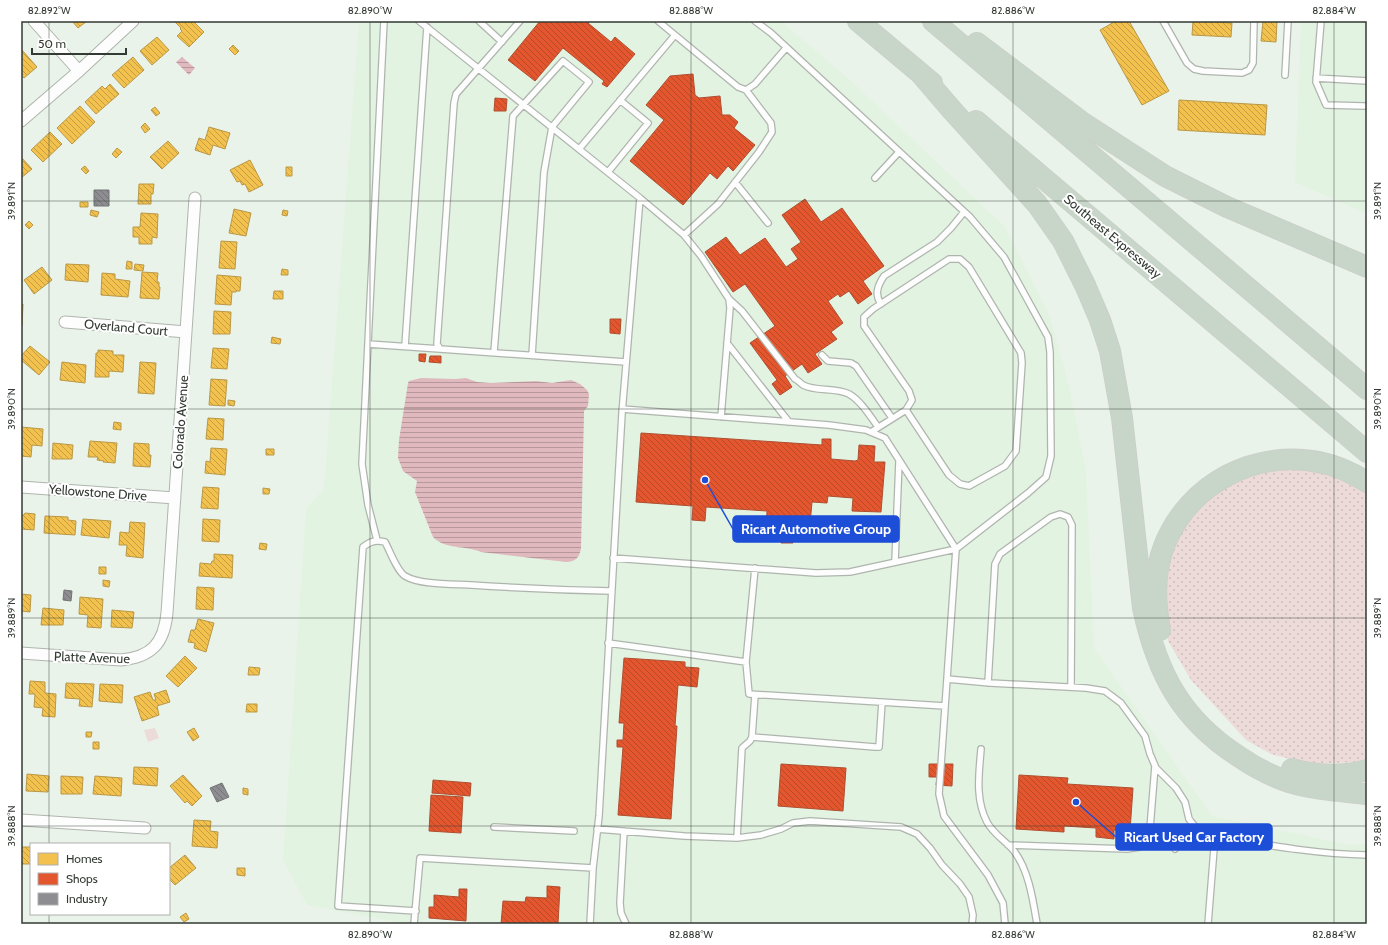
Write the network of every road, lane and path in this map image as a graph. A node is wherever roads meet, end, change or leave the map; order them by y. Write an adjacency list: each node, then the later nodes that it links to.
1 (34, 21): 21 (street)
2 (133, 21): 21 (street)
3 (384, 21): 48 (lane)
4 (419, 21): 16 (lane)
5 (479, 21): 18 (lane)
6 (520, 21): 18 (lane)
7 (658, 21): 17 (lane)
8 (755, 21): 19 (lane)
9 (858, 21): 22 (highway, Southeast Expressway)
10 (933, 21): 55 (highway)
11 (947, 21): 42 (highway)
12 (1164, 21): 13 (lane)
13 (1254, 21)
14 (1288, 21): 23 (lane)
15 (1321, 21): 24 (lane)
16 (427, 27): 20 (lane); 49 (lane)
17 (675, 35): 26 (lane); 27 (lane)
18 (502, 42): 20 (lane)
19 (786, 48): 26 (lane); 33 (lane)
20 (479, 69): 28 (lane); 50 (lane)
21 (79, 71): 30 (street)
22 (921, 74): 63 (highway, Southeast Expressway); 88 (highway)
23 (1285, 75)
24 (1316, 78): 25 (lane); 29 (lane)
25 (1367, 81)
26 (746, 90): 36 (lane)
27 (620, 100): 32 (lane); 34 (lane)
28 (523, 104): 31 (lane); 31 (lane); 51 (lane)
29 (1364, 106)
30 (21, 121)
31 (552, 127): 32 (lane); 52 (lane)
32 (580, 148): 34 (lane)
33 (899, 152): 35 (lane); 39 (lane)
34 (608, 172): 38 (lane)
35 (875, 178)
36 (735, 182): 40 (lane); 41 (lane)
37 (195, 198): 46 (street, Colorado Avenue)
38 (640, 198): 41 (lane); 54 (lane)
39 (964, 212): 44 (lane); 69 (lane)
40 (768, 223)
41 (684, 236): 43 (lane)
42 (1367, 267)
43 (729, 299): 47 (lane); 61 (lane)
44 (882, 304): 57 (lane); 57 (lane)
45 (65, 322): 46 (street, Overland Court)
46 (186, 332): 67 (street, Colorado Avenue)
47 (727, 343): 58 (lane); 60 (lane)
48 (368, 344): 49 (lane); 68 (lane)
49 (404, 346): 50 (lane)
50 (440, 348): 51 (lane)
51 (494, 352): 52 (lane)
52 (532, 355): 54 (lane)
53 (822, 355): 59 (lane)
54 (626, 362): 56 (lane)
55 (1367, 389)
56 (622, 409): 58 (lane); 70 (lane)
57 (906, 410): 59 (lane)
58 (721, 416): 60 (lane)
59 (892, 418): 61 (lane)
60 (789, 422): 62 (lane)
61 (878, 427): 62 (lane)
62 (870, 432): 64 (lane)
63 (1367, 452)
64 (899, 460): 69 (lane); 71 (lane)
65 (1367, 482): 87 (highway)
66 (21, 487): 67 (street, Yellowstone Drive)
67 (175, 498): 75 (street, Colorado Avenue)
68 (377, 540): 73 (lane); 102 (lane)
69 (956, 549): 71 (lane); 78 (lane)
70 (613, 558): 72 (lane); 73 (lane)
71 (895, 562): 72 (lane)
72 (755, 568): 77 (lane)
73 (612, 590): 74 (lane)
74 (608, 643): 77 (lane); 92 (lane)
75 (158, 644): 76 (street, Platte Avenue)
76 (21, 653)
77 (746, 662): 81 (lane)
78 (947, 679): 79 (lane); 83 (lane)
79 (988, 683): 80 (lane); 80 (lane)
80 (1071, 687): 86 (lane)
81 (755, 695): 82 (lane); 84 (lane)
82 (882, 702): 83 (lane); 84 (lane)
83 (945, 706): 107 (lane)
84 (752, 737): 96 (lane)
85 (981, 749): 97 (lane)
86 (1155, 766): 95 (lane); 97 (lane)
87 (1367, 770)
88 (1367, 794)
89 (21, 820): 91 (street)
90 (494, 827): 94 (lane)
91 (145, 828)
92 (597, 828): 93 (lane); 101 (lane)
93 (624, 831): 96 (lane); 105 (lane)
94 (574, 832)
95 (1215, 836): 98 (lane); 100 (lane)
96 (737, 838): 106 (lane)
97 (1008, 845): 108 (lane)
98 (1214, 846): 99 (lane); 109 (lane)
99 (1175, 849)
100 (1367, 855)
101 (593, 868): 102 (lane); 104 (lane)
102 (416, 911): 103 (lane)
103 (414, 924)
104 (590, 924)
105 (626, 924)
106 (972, 924)
107 (1005, 924)
108 (1037, 924)
109 (1208, 924)

